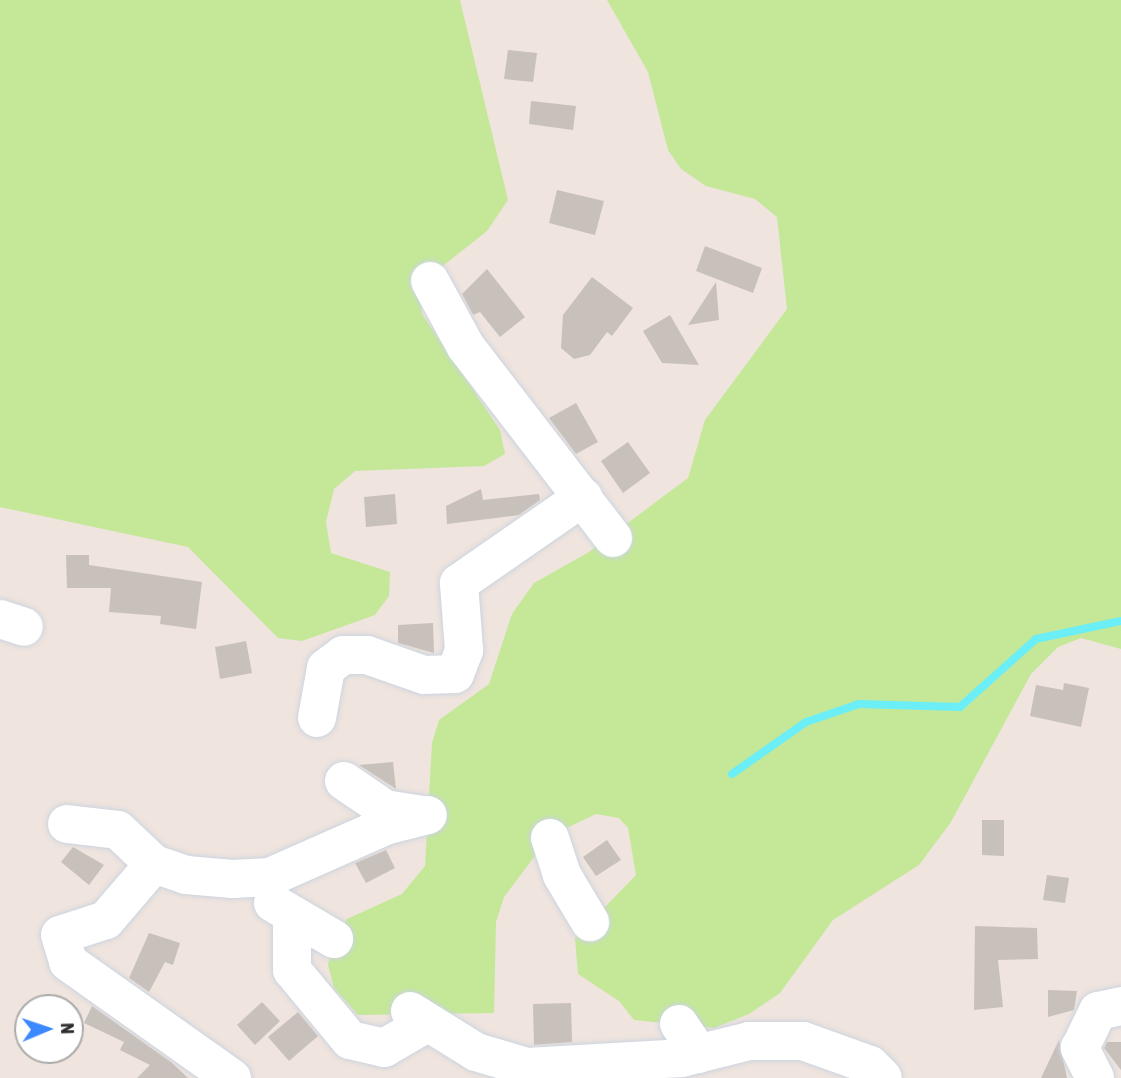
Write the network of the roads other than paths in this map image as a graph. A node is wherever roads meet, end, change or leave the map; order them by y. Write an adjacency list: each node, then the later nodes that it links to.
1 (430, 281): 2 (street)
2 (583, 498): 3 (street); 4 (street)
3 (613, 538)
4 (317, 718)
5 (344, 781): 9 (street)
6 (67, 824): 8 (street)
7 (550, 838): 11 (street)
8 (154, 864): 9 (street); 14 (street)
9 (255, 878): 10 (street)
10 (292, 915): 12 (street); 15 (street)
11 (590, 922)
12 (334, 939)
13 (1121, 1006): 16 (street)
14 (232, 1078)
15 (883, 1078)
16 (1095, 1078)

